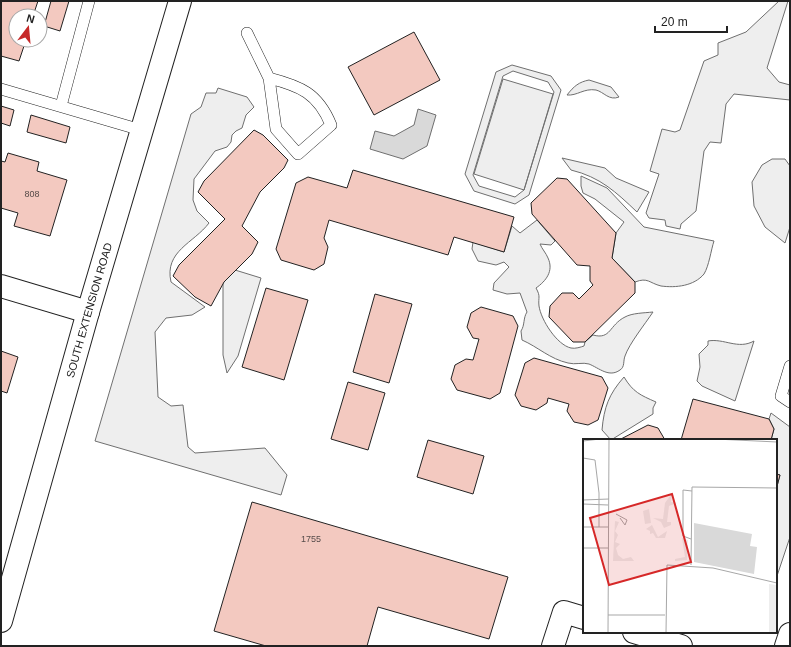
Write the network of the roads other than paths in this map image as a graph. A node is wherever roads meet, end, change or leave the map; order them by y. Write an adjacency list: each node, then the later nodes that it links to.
1 (89, 1): 6 (lane)
2 (180, 1): 7 (street, SOUTH EXTENSION ROAD)
3 (247, 33): 4 (lane)
4 (269, 78): 4 (lane)
5 (1, 89): 6 (lane)
6 (61, 106): 7 (lane)
7 (141, 130): 9 (street, SOUTH EXTENSION ROAD)
8 (1, 286): 9 (street)
9 (88, 312): 13 (street, SOUTH EXTENSION ROAD)
10 (790, 366): 11 (lane)
11 (790, 402)
12 (574, 615): 16 (street)
13 (1, 621)
14 (637, 633): 17 (street)
15 (790, 634): 18 (street)
16 (553, 646)
17 (681, 646)
18 (786, 646)

